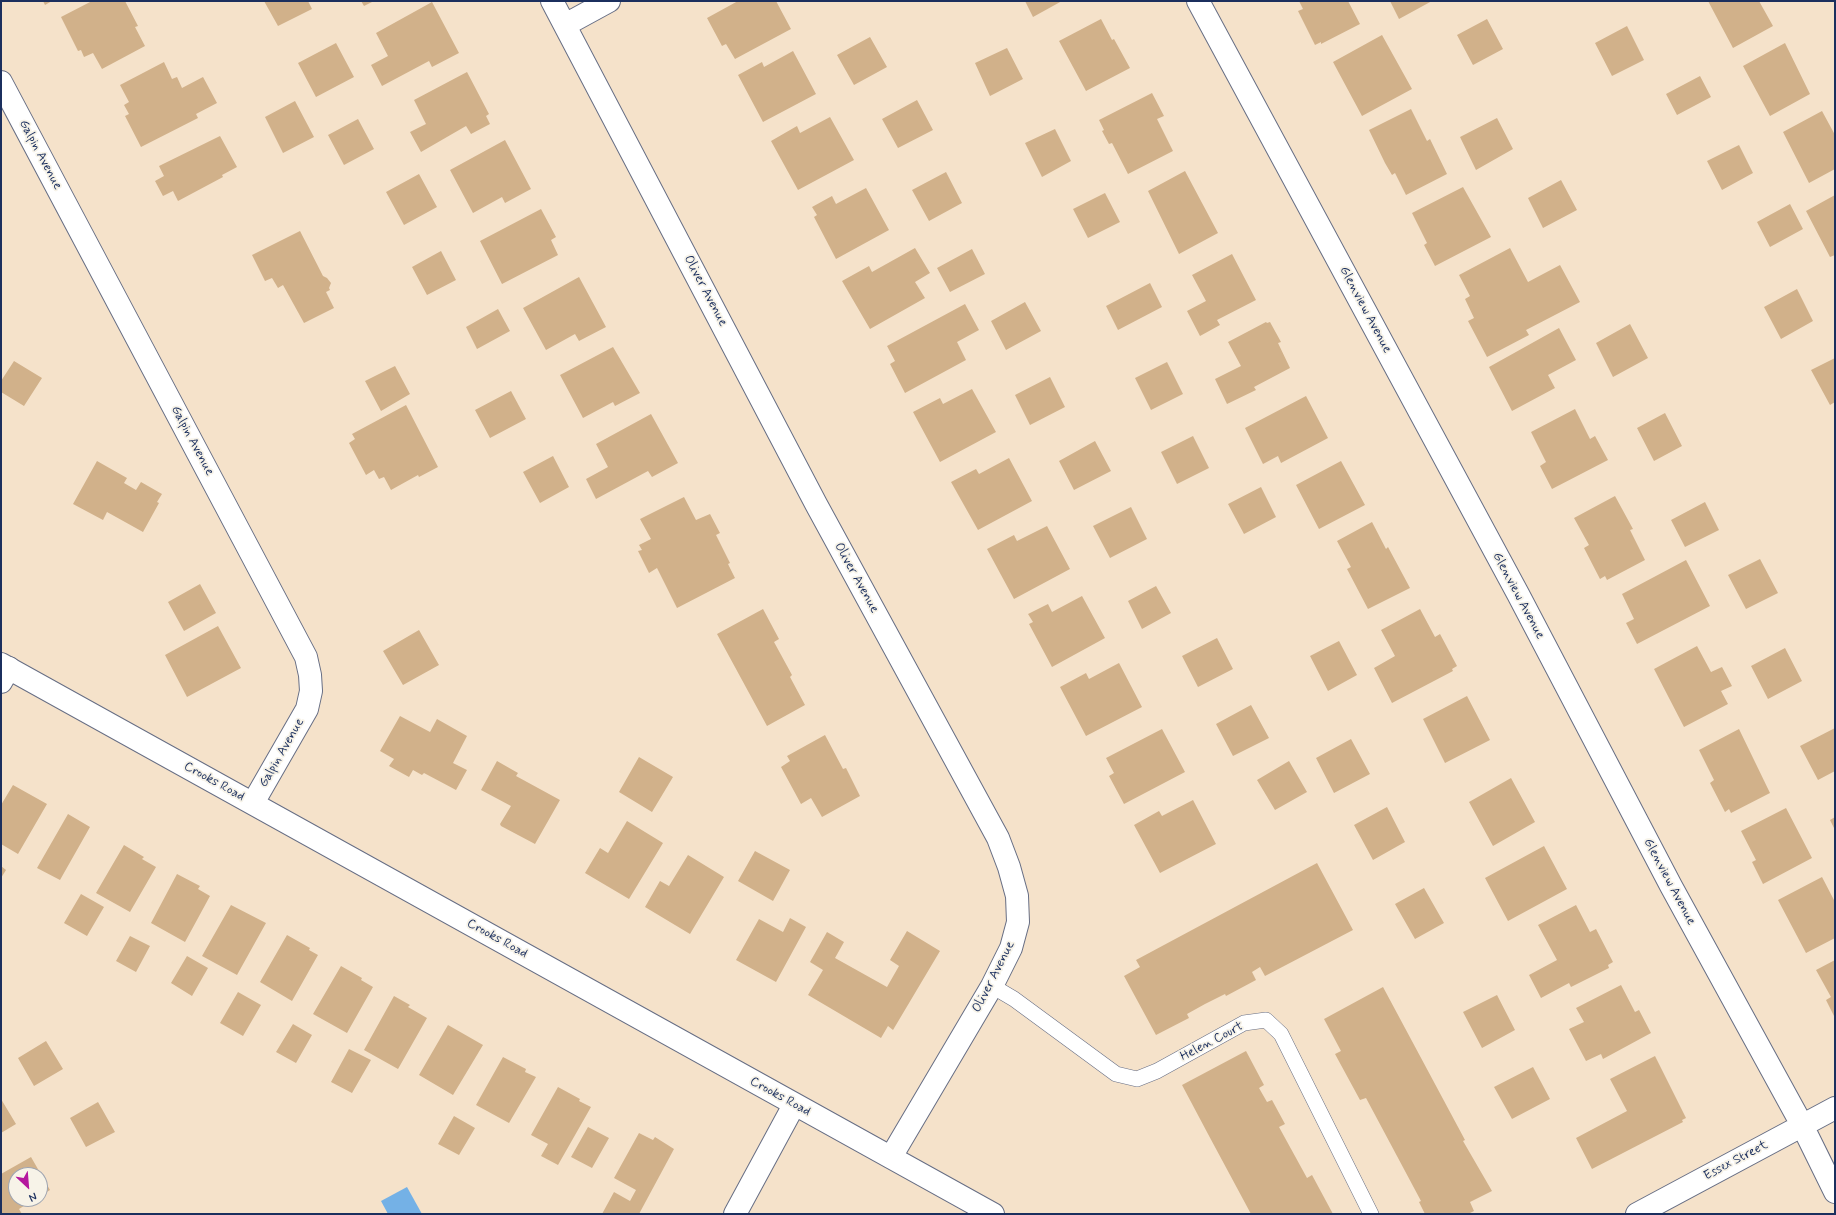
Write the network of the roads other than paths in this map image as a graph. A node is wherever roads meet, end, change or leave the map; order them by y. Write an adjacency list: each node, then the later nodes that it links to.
1 (552, 1): 4 (street, Oliver Avenue)
2 (609, 1): 4 (street)
3 (1198, 1): 11 (street, Glenview Avenue)
4 (565, 25): 8 (street, Oliver Avenue)
5 (1, 82): 7 (street, Galpin Avenue)
6 (4, 671): 7 (street, Crooks Road)
7 (253, 803): 9 (street, Crooks Road)
8 (992, 986): 12 (street, Oliver Avenue); 16 (lane, Helen Court)
9 (794, 1105): 12 (street, Crooks Road); 14 (street)
10 (1835, 1108): 11 (street, Essex Street)
11 (1802, 1126): 13 (street, Glenview Avenue); 17 (street, Essex Street)
12 (891, 1157): 15 (street, Crooks Road)
13 (1835, 1192)
14 (734, 1214)
15 (993, 1214)
16 (1371, 1214)
17 (1637, 1214)

